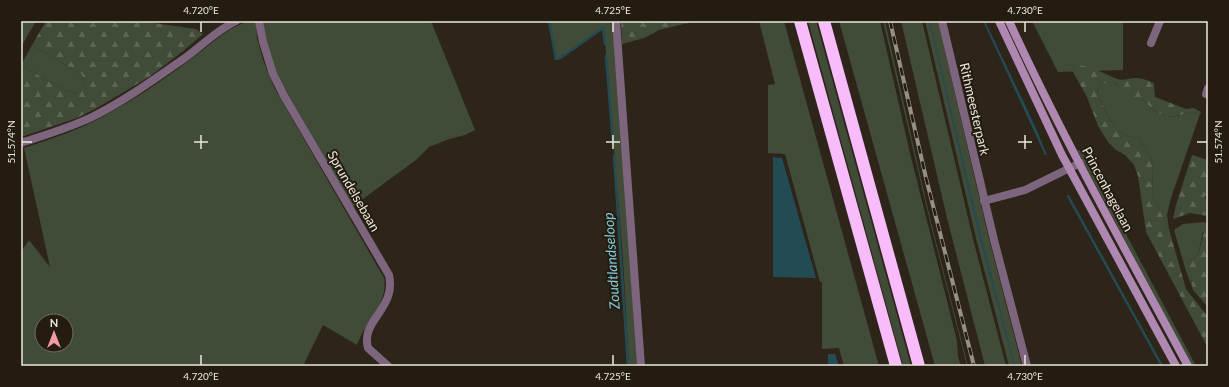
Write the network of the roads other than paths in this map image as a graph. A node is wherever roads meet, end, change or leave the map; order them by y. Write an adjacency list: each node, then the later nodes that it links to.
1 (236, 21): 13 (street)
2 (259, 21): 17 (street, Sprundelsebaan)
3 (616, 21): 18 (street)
4 (800, 21): 19 (highway)
5 (824, 21): 20 (highway)
6 (942, 21): 16 (street, Rithmeesterpark)
7 (999, 21): 15 (main road, Princenhagelaan)
8 (1009, 21): 14 (main road, Princenhagelaan)
9 (1160, 21): 10 (street)
10 (1151, 43)
11 (1208, 88): 12 (street)
12 (1208, 94)
13 (21, 143)
14 (1080, 163): 15 (street); 23 (main road, Princenhagelaan)
15 (1070, 168): 16 (street); 22 (main road, Princenhagelaan)
16 (984, 201): 21 (street, Rithmeesterpark)
17 (388, 366)
18 (641, 366)
19 (896, 366)
20 (919, 366)
21 (1027, 366)
22 (1176, 366)
23 (1188, 366)

